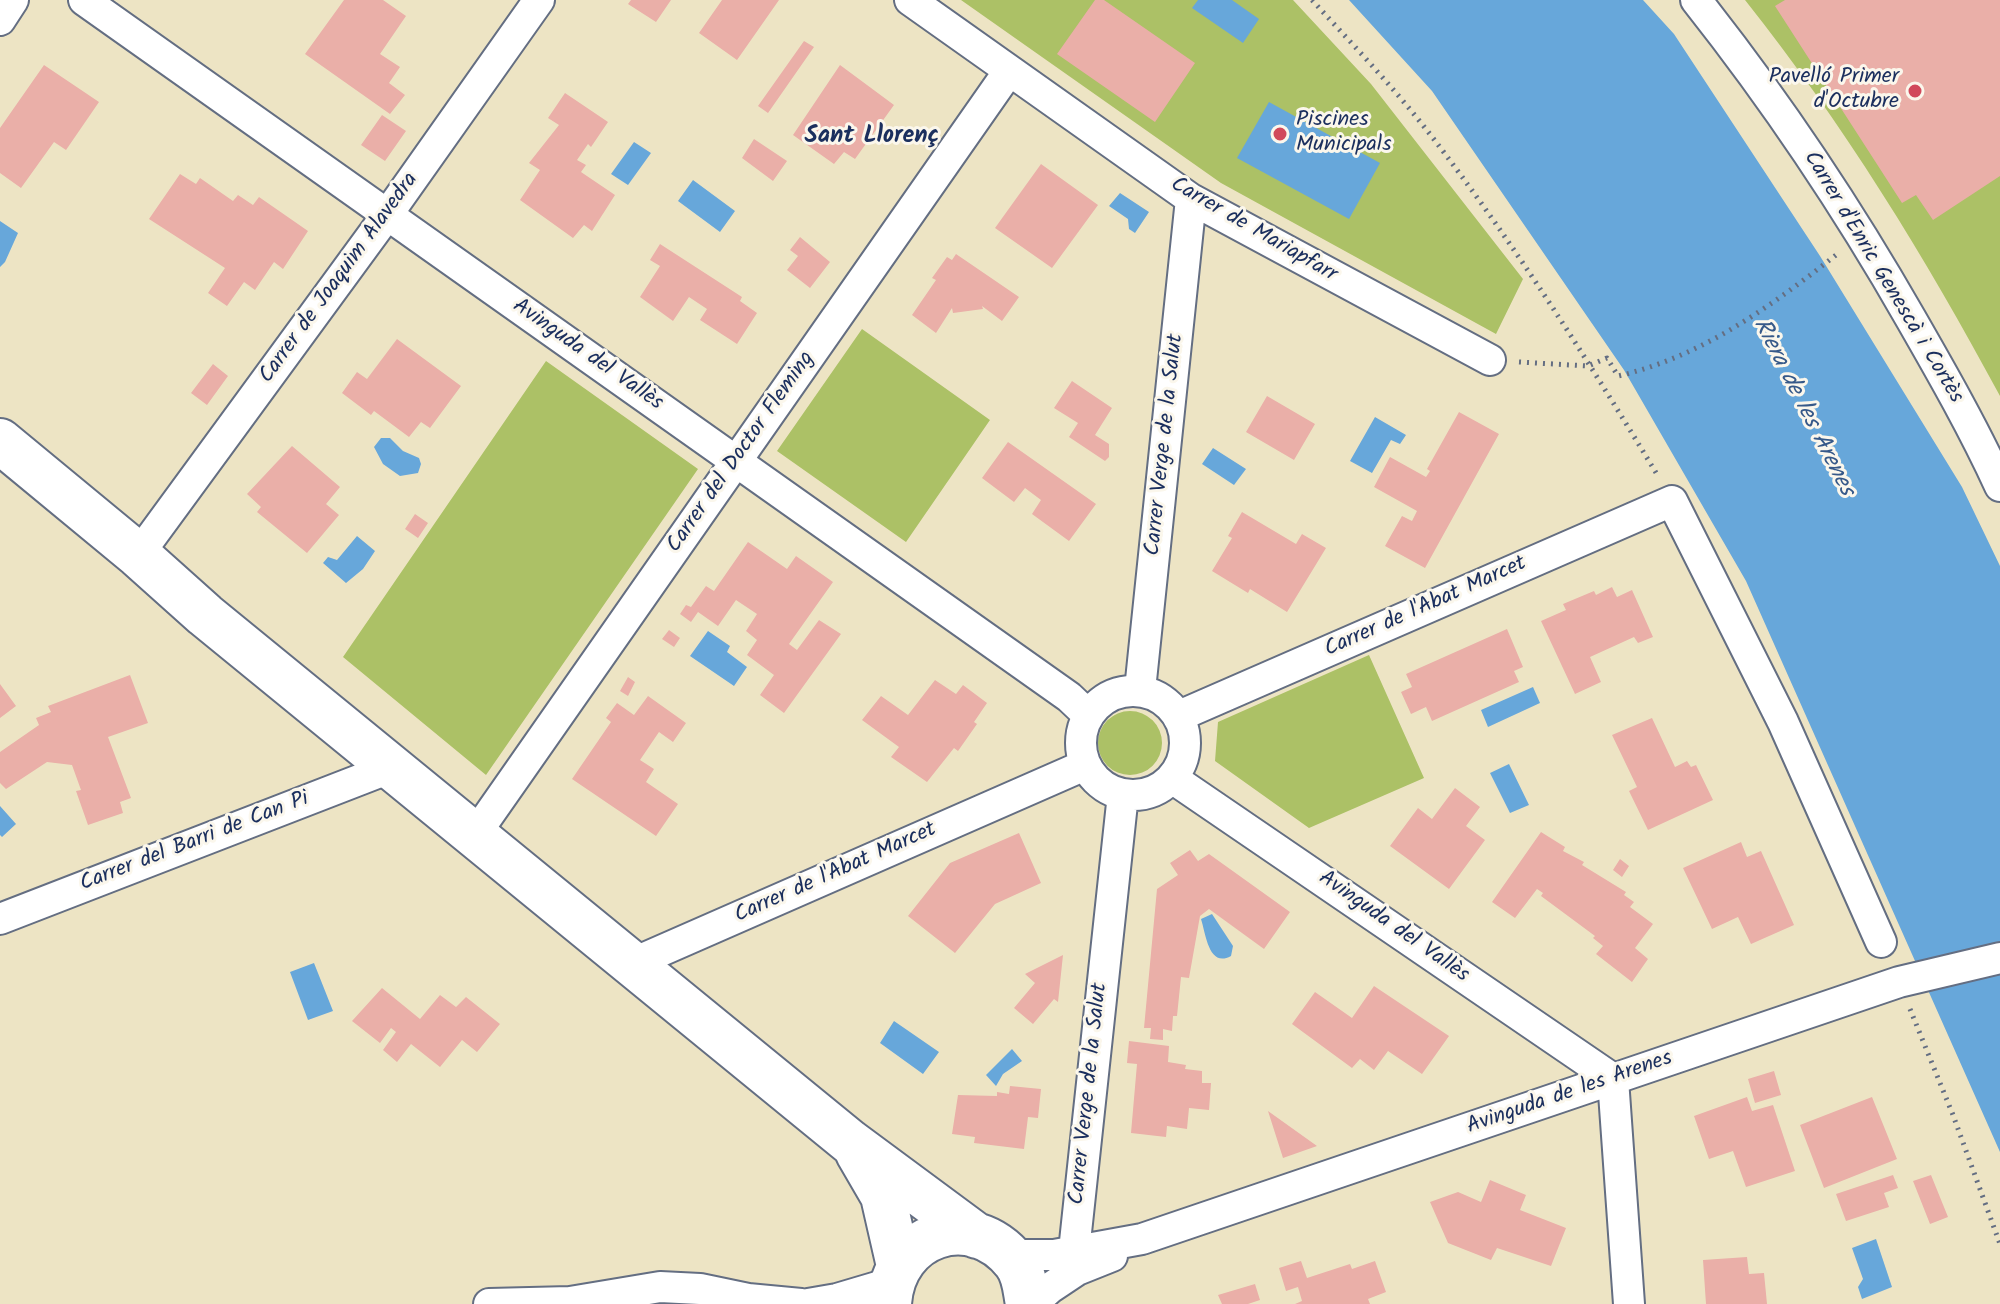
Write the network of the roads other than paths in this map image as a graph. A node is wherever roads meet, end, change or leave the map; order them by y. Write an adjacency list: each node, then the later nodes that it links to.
1 (13, 0): 6 (street)
2 (84, 0): 9 (street, Avinguda del Vallès)
3 (539, 0): 9 (street, Carrer de Joaquim Alavedra)
4 (910, 0): 7 (street, Carrer de Mariapfarr)
5 (1696, 0): 13 (street, Carrer d'Enric Genescà i Cortès)
6 (0, 20)
7 (1009, 71): 8 (street, Carrer de Mariapfarr); 12 (street, Carrer del Doctor Fleming)
8 (1191, 199): 10 (street, Carrer de Mariapfarr); 15 (street, Carrer Verge de la Salut)
9 (387, 215): 12 (street, Avinguda del Vallès); 14 (street, Carrer de Joaquim Alavedra)
10 (1490, 360)
11 (0, 441): 14 (street)
12 (737, 461): 16 (street, Avinguda del Vallès); 22 (street, Carrer del Doctor Fleming)
13 (2000, 486)
14 (138, 555): 19 (street)
15 (1140, 690): 16 (street); 17 (street)
16 (1088, 715): 18 (street)
17 (1179, 716): 20 (street); 24 (street, Carrer de l'Abat Marcet)
18 (1085, 765): 21 (street); 26 (street, Carrer de l'Abat Marcet)
19 (390, 768): 22 (street); 23 (street, Carrer del Barri de Can Pi)
20 (1172, 778): 21 (street); 27 (street, Avinguda del Vallès)
21 (1123, 794): 31 (street, Carrer Verge de la Salut)
22 (474, 836): 26 (street)
23 (0, 919)
24 (1881, 942)
25 (2000, 958): 27 (street, Avinguda de les Arenes)
26 (631, 964): 28 (street)
27 (1613, 1079): 29 (street, Avinguda de les Arenes); 38 (street)
28 (850, 1142): 30 (street); 32 (street)
29 (1142, 1239): 31 (street, Avinguda de les Arenes); 37 (street, Avinguda de les Arenes)
30 (992, 1245): 31 (street, Avinguda de les Arenes); 32 (street); 37 (street)
31 (1074, 1251)
32 (893, 1284): 36 (street)
33 (752, 1302): 34 (street); 35 (street)
34 (489, 1304)
35 (801, 1304)
36 (808, 1304)
37 (1030, 1304)
38 (1629, 1304)

